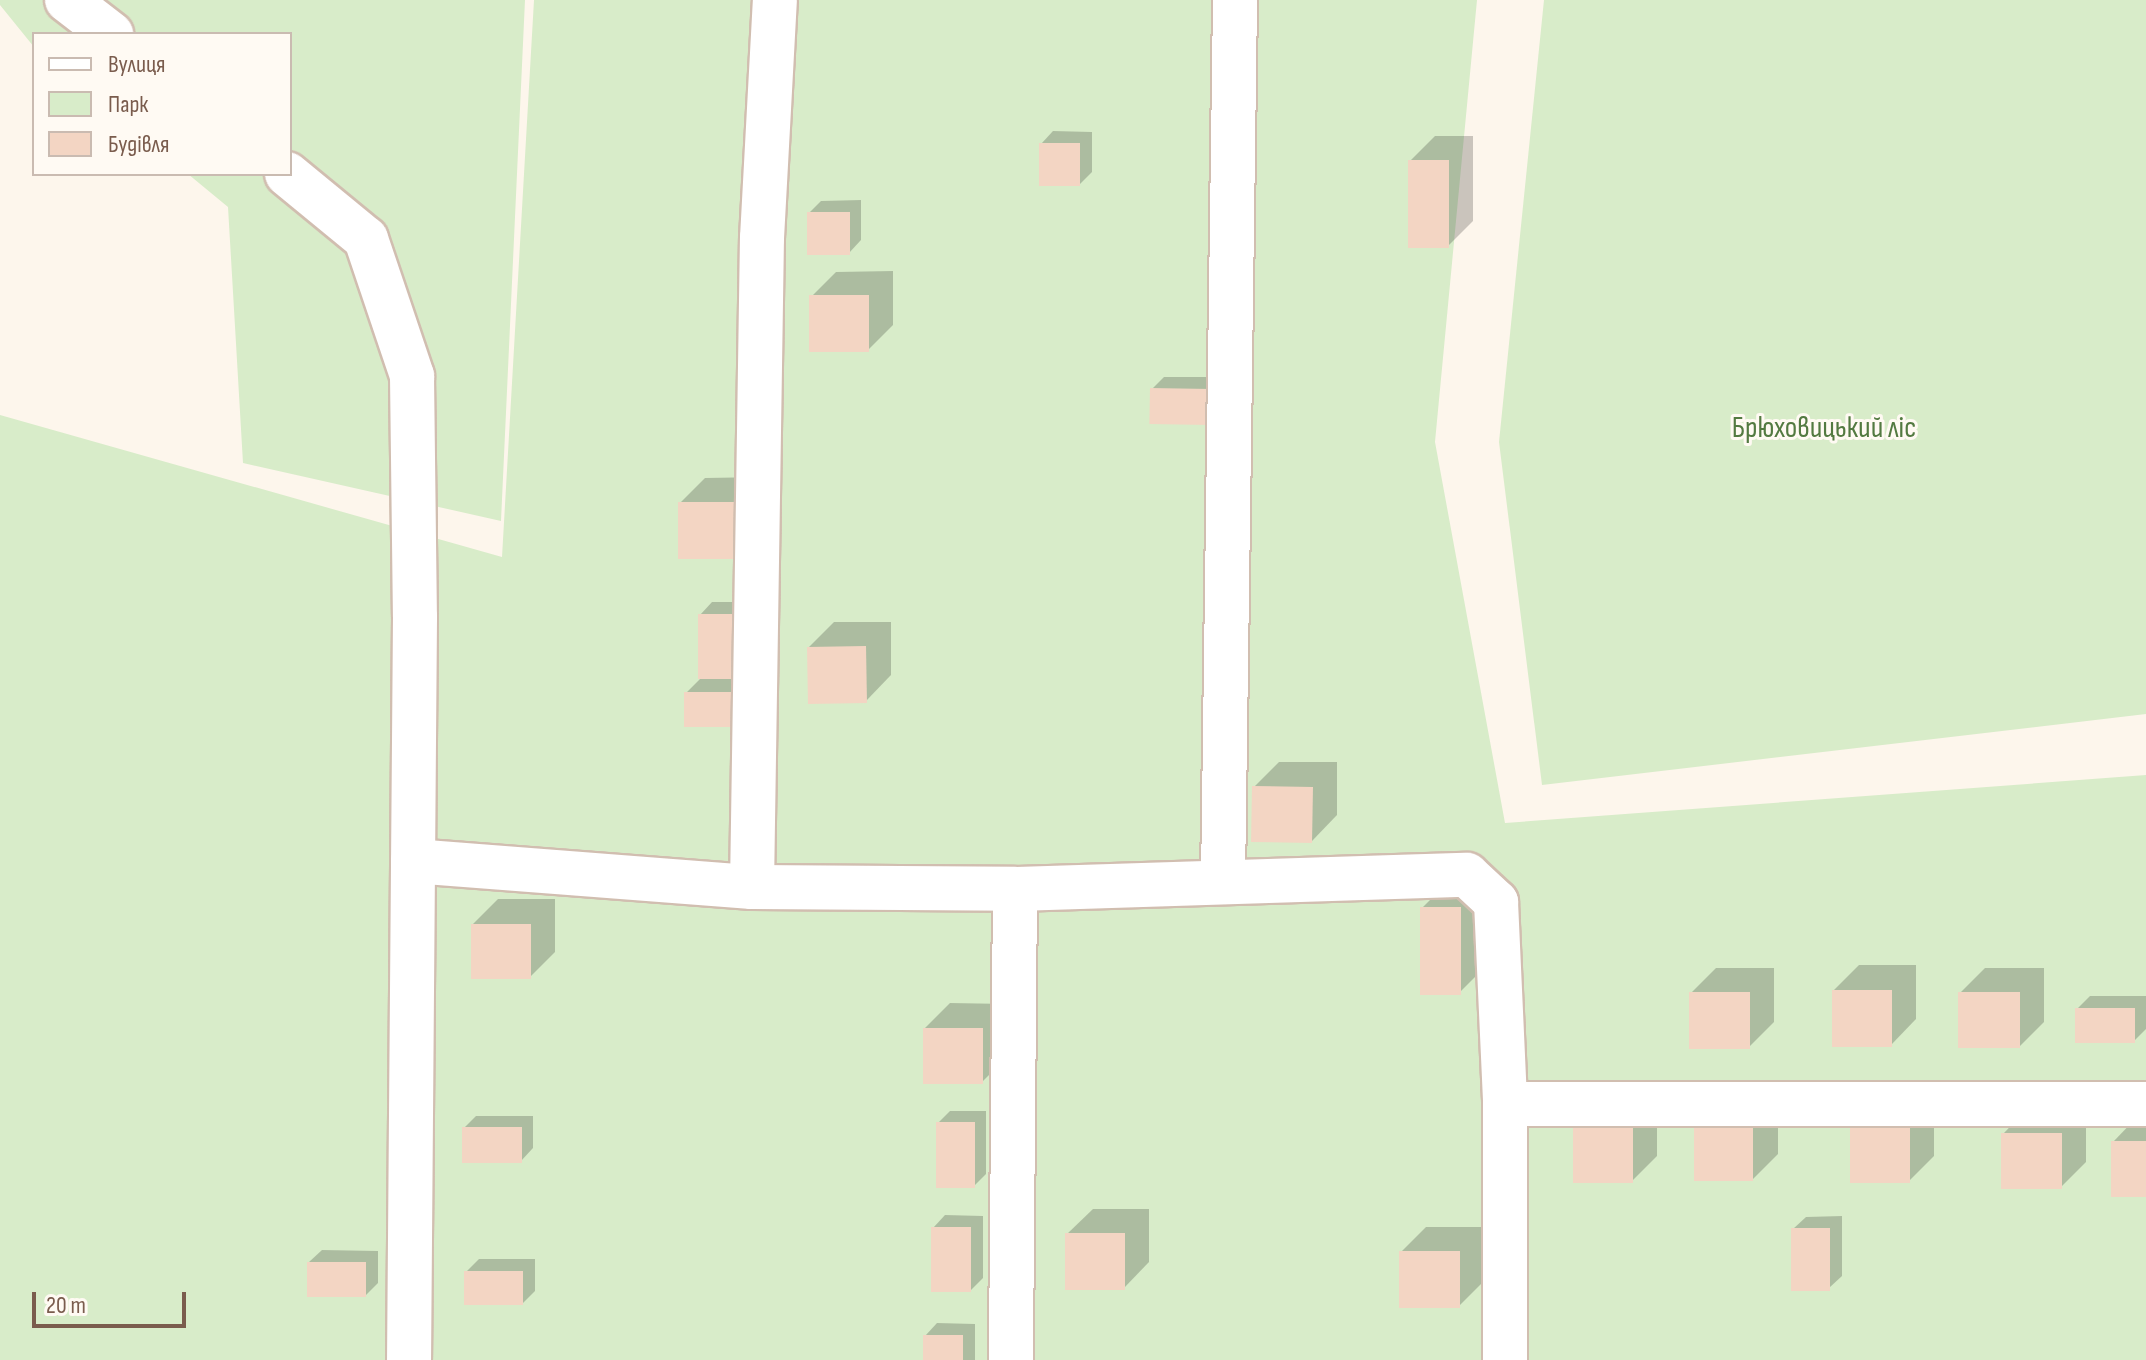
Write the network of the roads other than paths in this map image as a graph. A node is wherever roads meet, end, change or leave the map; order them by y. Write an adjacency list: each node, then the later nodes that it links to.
1 (67, 0): 4 (street)
2 (775, 0): 8 (street)
3 (1235, 0): 7 (street)
4 (108, 32)
5 (289, 176): 6 (street)
6 (413, 861): 8 (street); 12 (street)
7 (1223, 882): 9 (street); 10 (street)
8 (752, 887): 9 (street)
9 (1015, 889): 13 (street)
10 (1505, 1104): 11 (street); 14 (street)
11 (2146, 1104)
12 (409, 1360)
13 (1011, 1360)
14 (1505, 1360)

